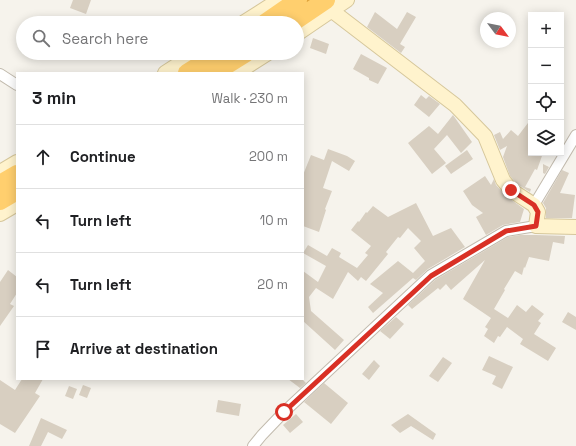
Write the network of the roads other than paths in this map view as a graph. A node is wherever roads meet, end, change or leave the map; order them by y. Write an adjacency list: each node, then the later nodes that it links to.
1 (279, 0): 5 (street)
2 (298, 0): 6 (highway)
3 (346, 0): 4 (street)
4 (329, 5): 7 (highway); 8 (street); 27 (street)
5 (254, 16)
6 (275, 16)
7 (304, 17)
8 (304, 28)
9 (185, 60): 13 (street)
10 (208, 60): 14 (highway)
11 (235, 60): 15 (highway)
12 (257, 60): 16 (street)
13 (167, 72)
14 (189, 72)
15 (216, 72)
16 (238, 72)
17 (0, 74): 18 (street)
18 (16, 85)
19 (576, 135): 27 (street)
20 (16, 163): 21 (street)
21 (0, 172)
22 (16, 175): 23 (highway)
23 (0, 184)
24 (16, 192): 25 (highway)
25 (0, 201)
26 (16, 205): 28 (street)
27 (534, 205): 29 (street)
28 (0, 214)
29 (536, 226): 30 (street); 31 (street)
30 (576, 227)
31 (253, 446)

